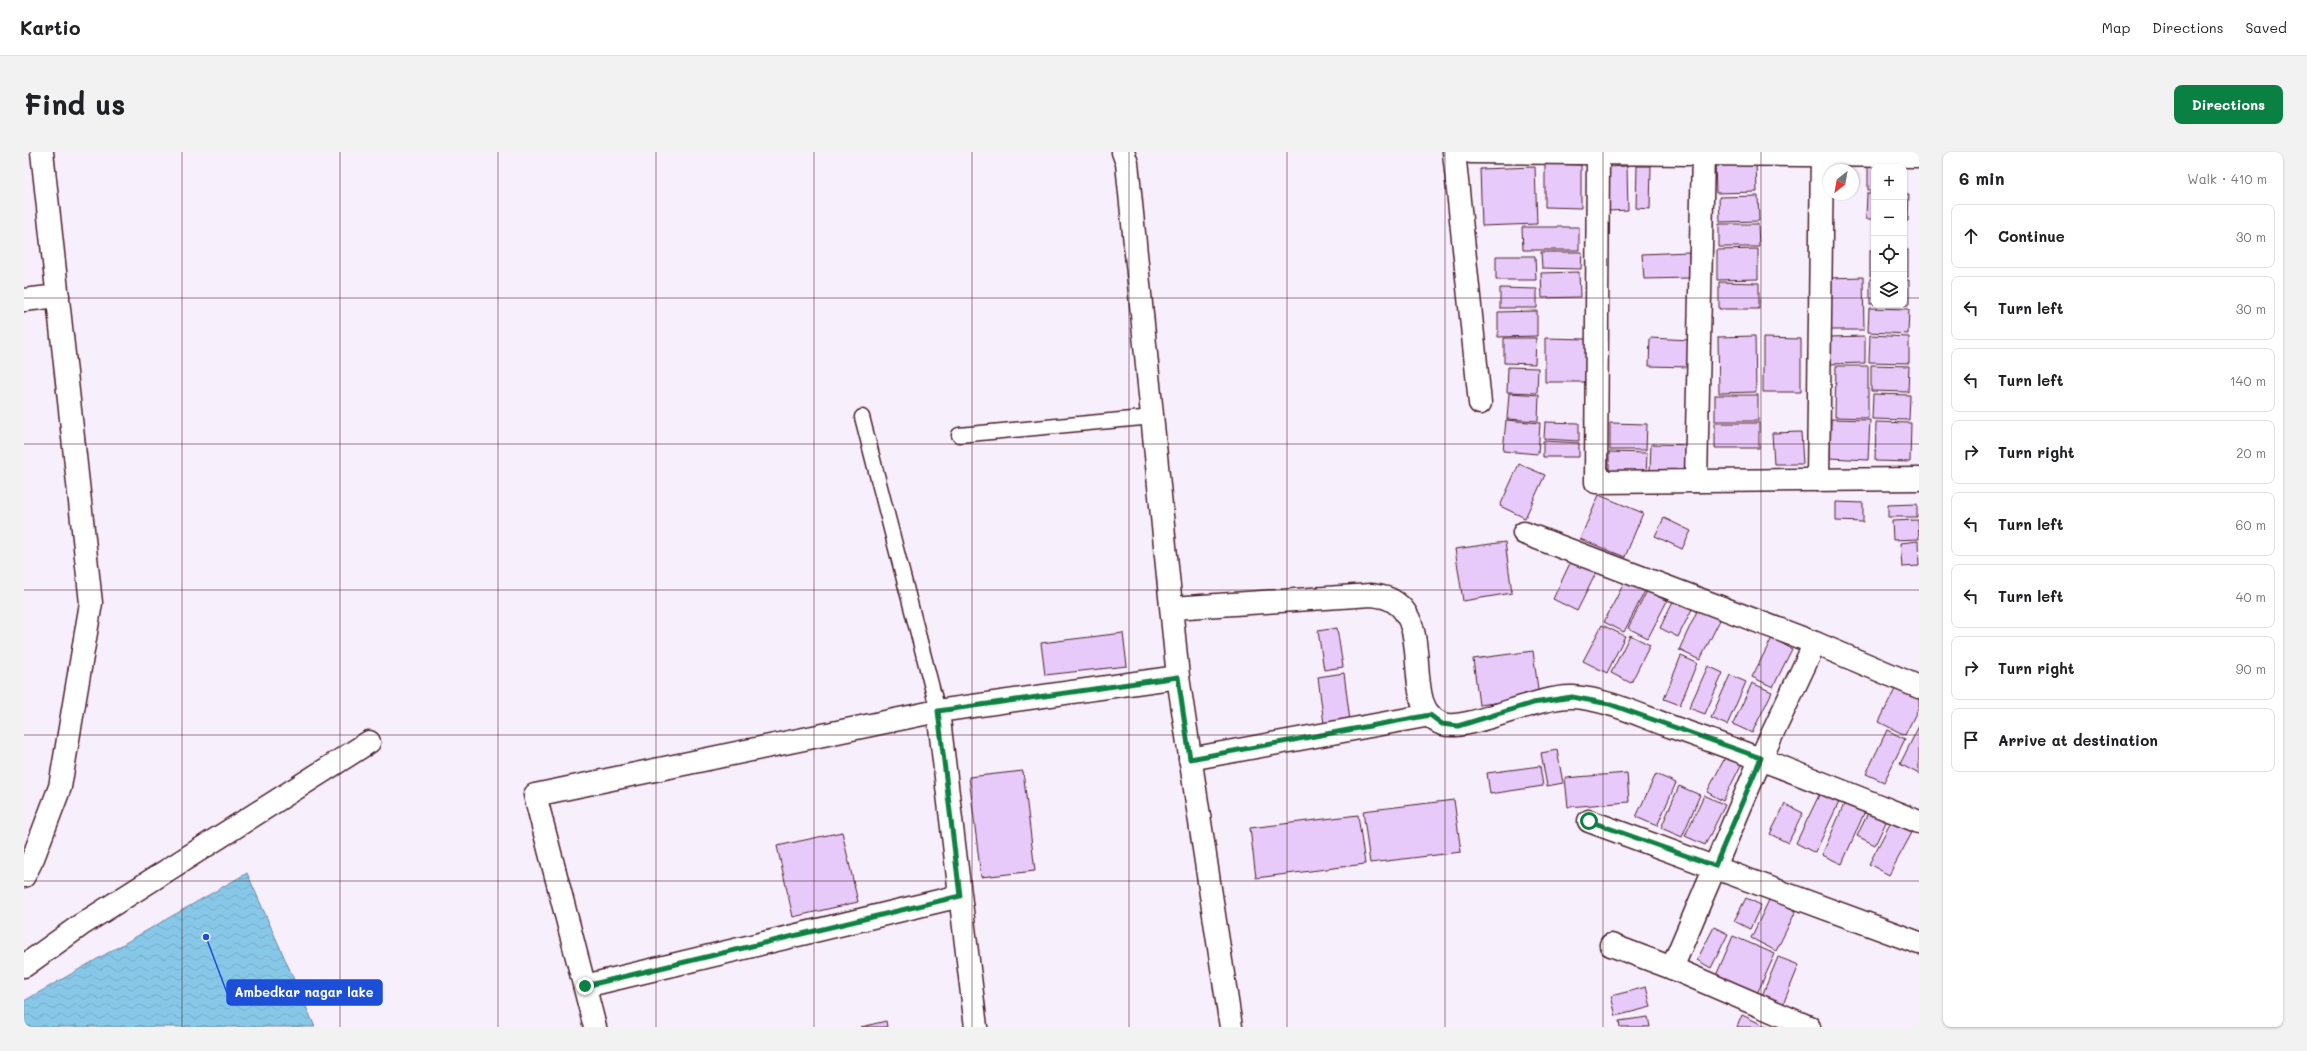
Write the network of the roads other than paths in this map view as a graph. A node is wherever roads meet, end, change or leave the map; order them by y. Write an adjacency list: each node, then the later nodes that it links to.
1 (42, 152): 9 (street)
2 (1123, 152): 12 (street)
3 (1454, 152): 11 (street)
4 (1470, 152): 5 (street)
5 (1598, 153): 6 (street); 17 (street)
6 (1703, 153): 7 (street); 17 (street)
7 (1822, 154): 8 (street); 16 (street)
8 (1919, 156)
9 (58, 296): 10 (street); 31 (street)
10 (24, 300)
11 (1480, 403)
12 (1153, 417): 14 (lane); 19 (street)
13 (862, 418): 23 (lane)
14 (959, 435)
15 (1919, 479): 16 (street)
16 (1818, 480): 17 (street)
17 (1696, 481)
18 (1524, 533): 20 (street)
19 (1172, 608): 21 (street); 24 (street)
20 (1815, 643): 22 (street); 26 (street)
21 (1178, 677): 23 (street); 27 (street)
22 (1919, 687)
23 (938, 711): 32 (street); 37 (street)
24 (1430, 715): 26 (street); 27 (street)
25 (369, 742): 35 (street)
26 (1761, 758): 29 (street); 30 (street)
27 (1190, 759): 40 (street)
28 (1589, 821): 30 (street)
29 (1919, 822)
30 (1715, 866): 33 (street); 36 (street)
31 (24, 876)
32 (960, 896): 37 (street); 39 (street)
33 (1919, 943)
34 (1611, 945): 36 (street)
35 (24, 966)
36 (1672, 968): 41 (street)
37 (585, 986): 38 (street)
38 (595, 1027)
39 (976, 1027)
40 (1230, 1027)
41 (1809, 1027)

